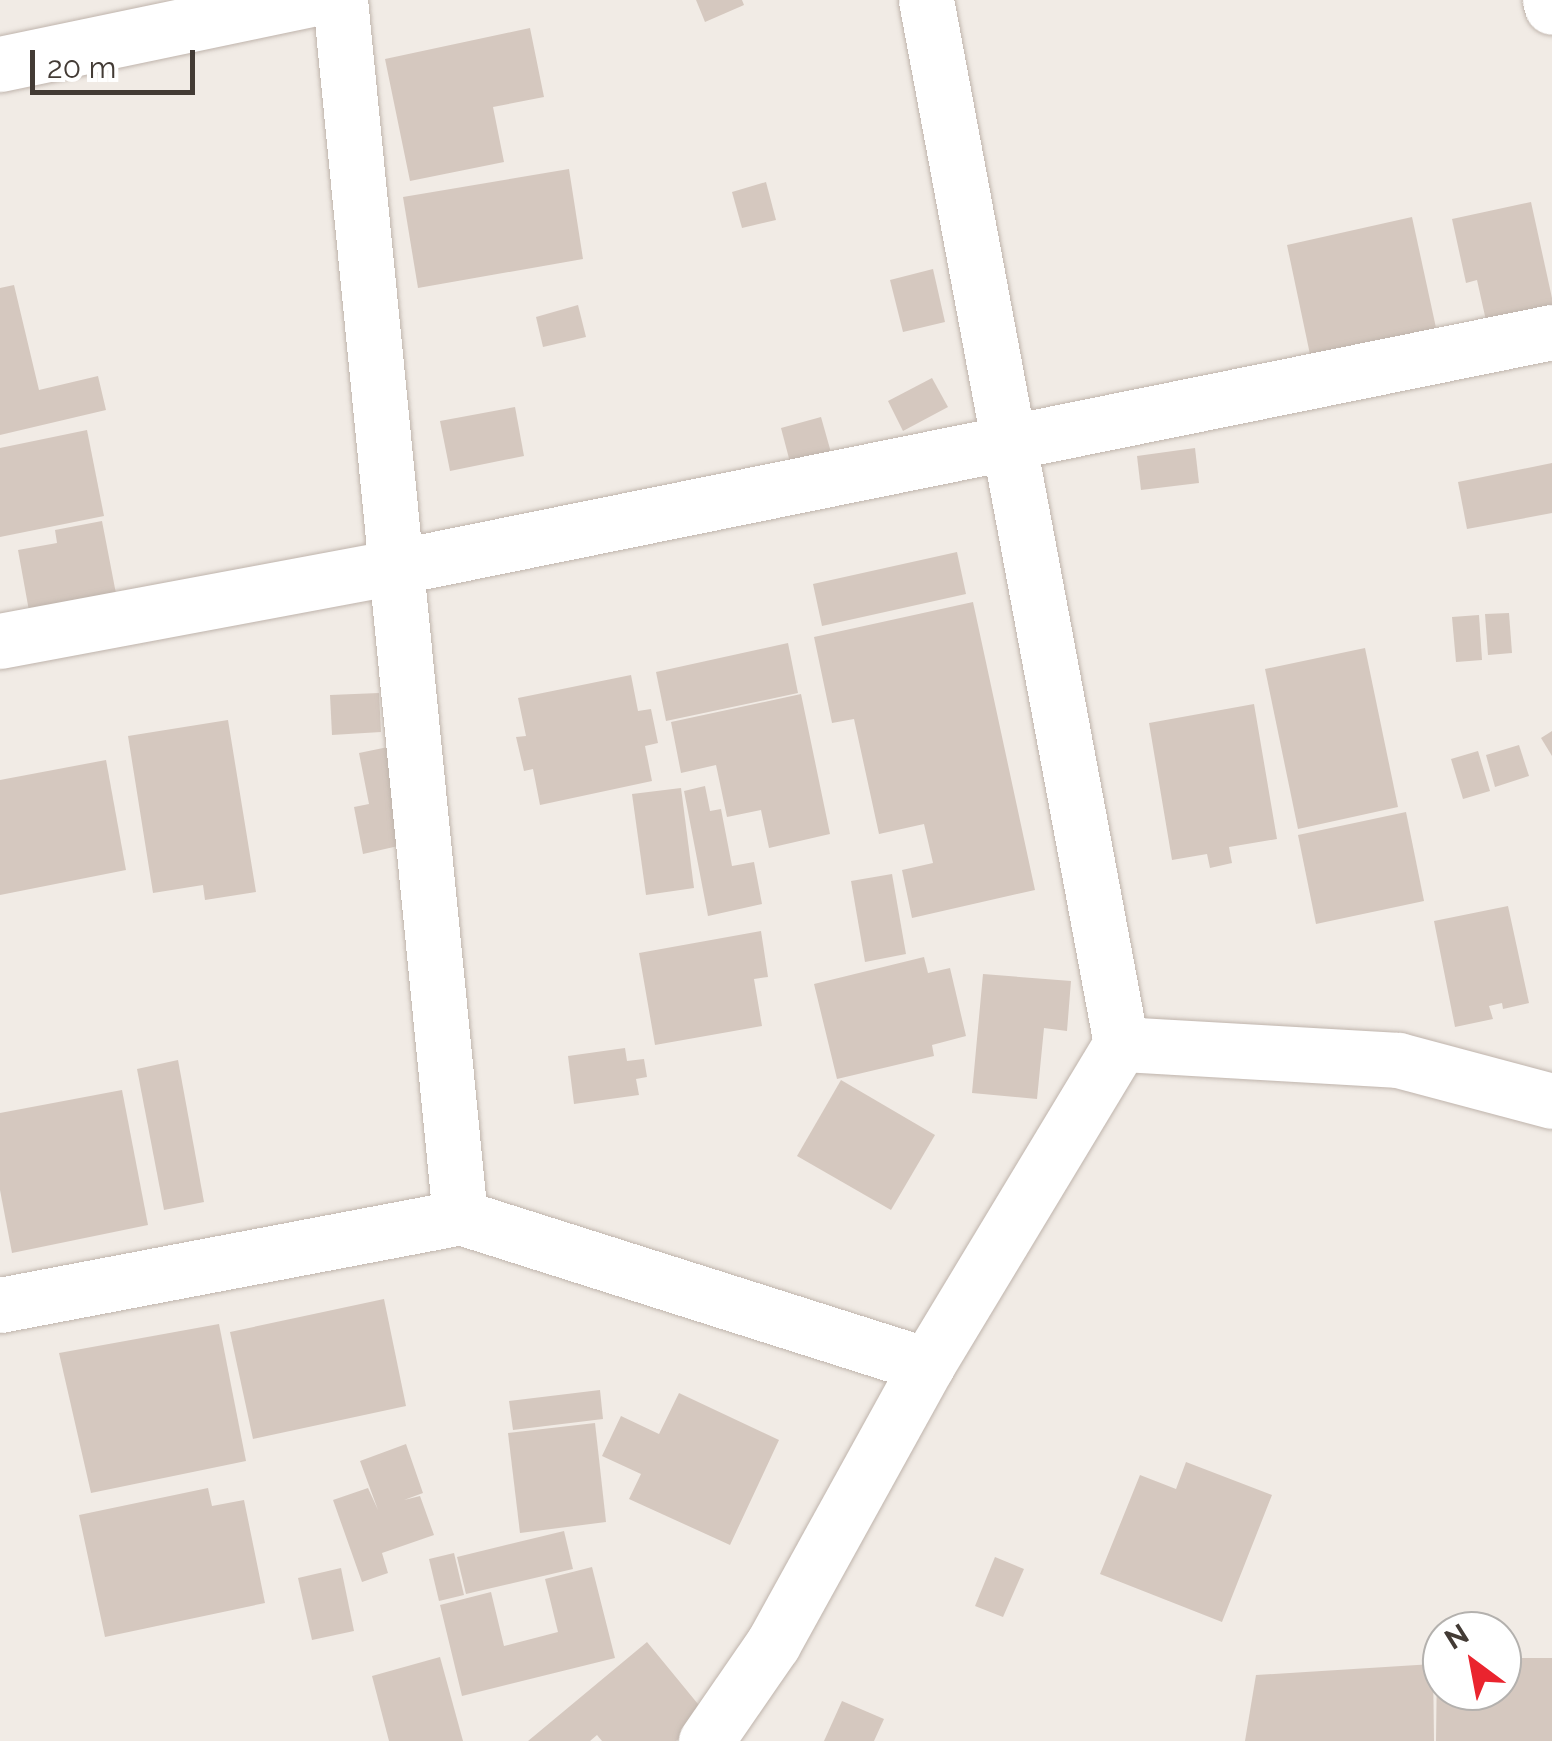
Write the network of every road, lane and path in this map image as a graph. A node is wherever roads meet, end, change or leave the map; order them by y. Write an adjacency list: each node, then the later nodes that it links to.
1 (307, 0): 6 (street)
2 (340, 0): 9 (street)
3 (926, 0): 8 (street)
4 (1550, 0): 5 (street)
5 (1552, 7)
6 (0, 64)
7 (1552, 332): 8 (street)
8 (1009, 442): 9 (street); 11 (street)
9 (396, 567): 10 (street); 13 (street)
10 (0, 641)
11 (1121, 1044): 12 (street); 15 (street)
12 (1552, 1101)
13 (460, 1217): 14 (street); 15 (street)
14 (0, 1305)
15 (927, 1366): 16 (street)
16 (706, 1741)

